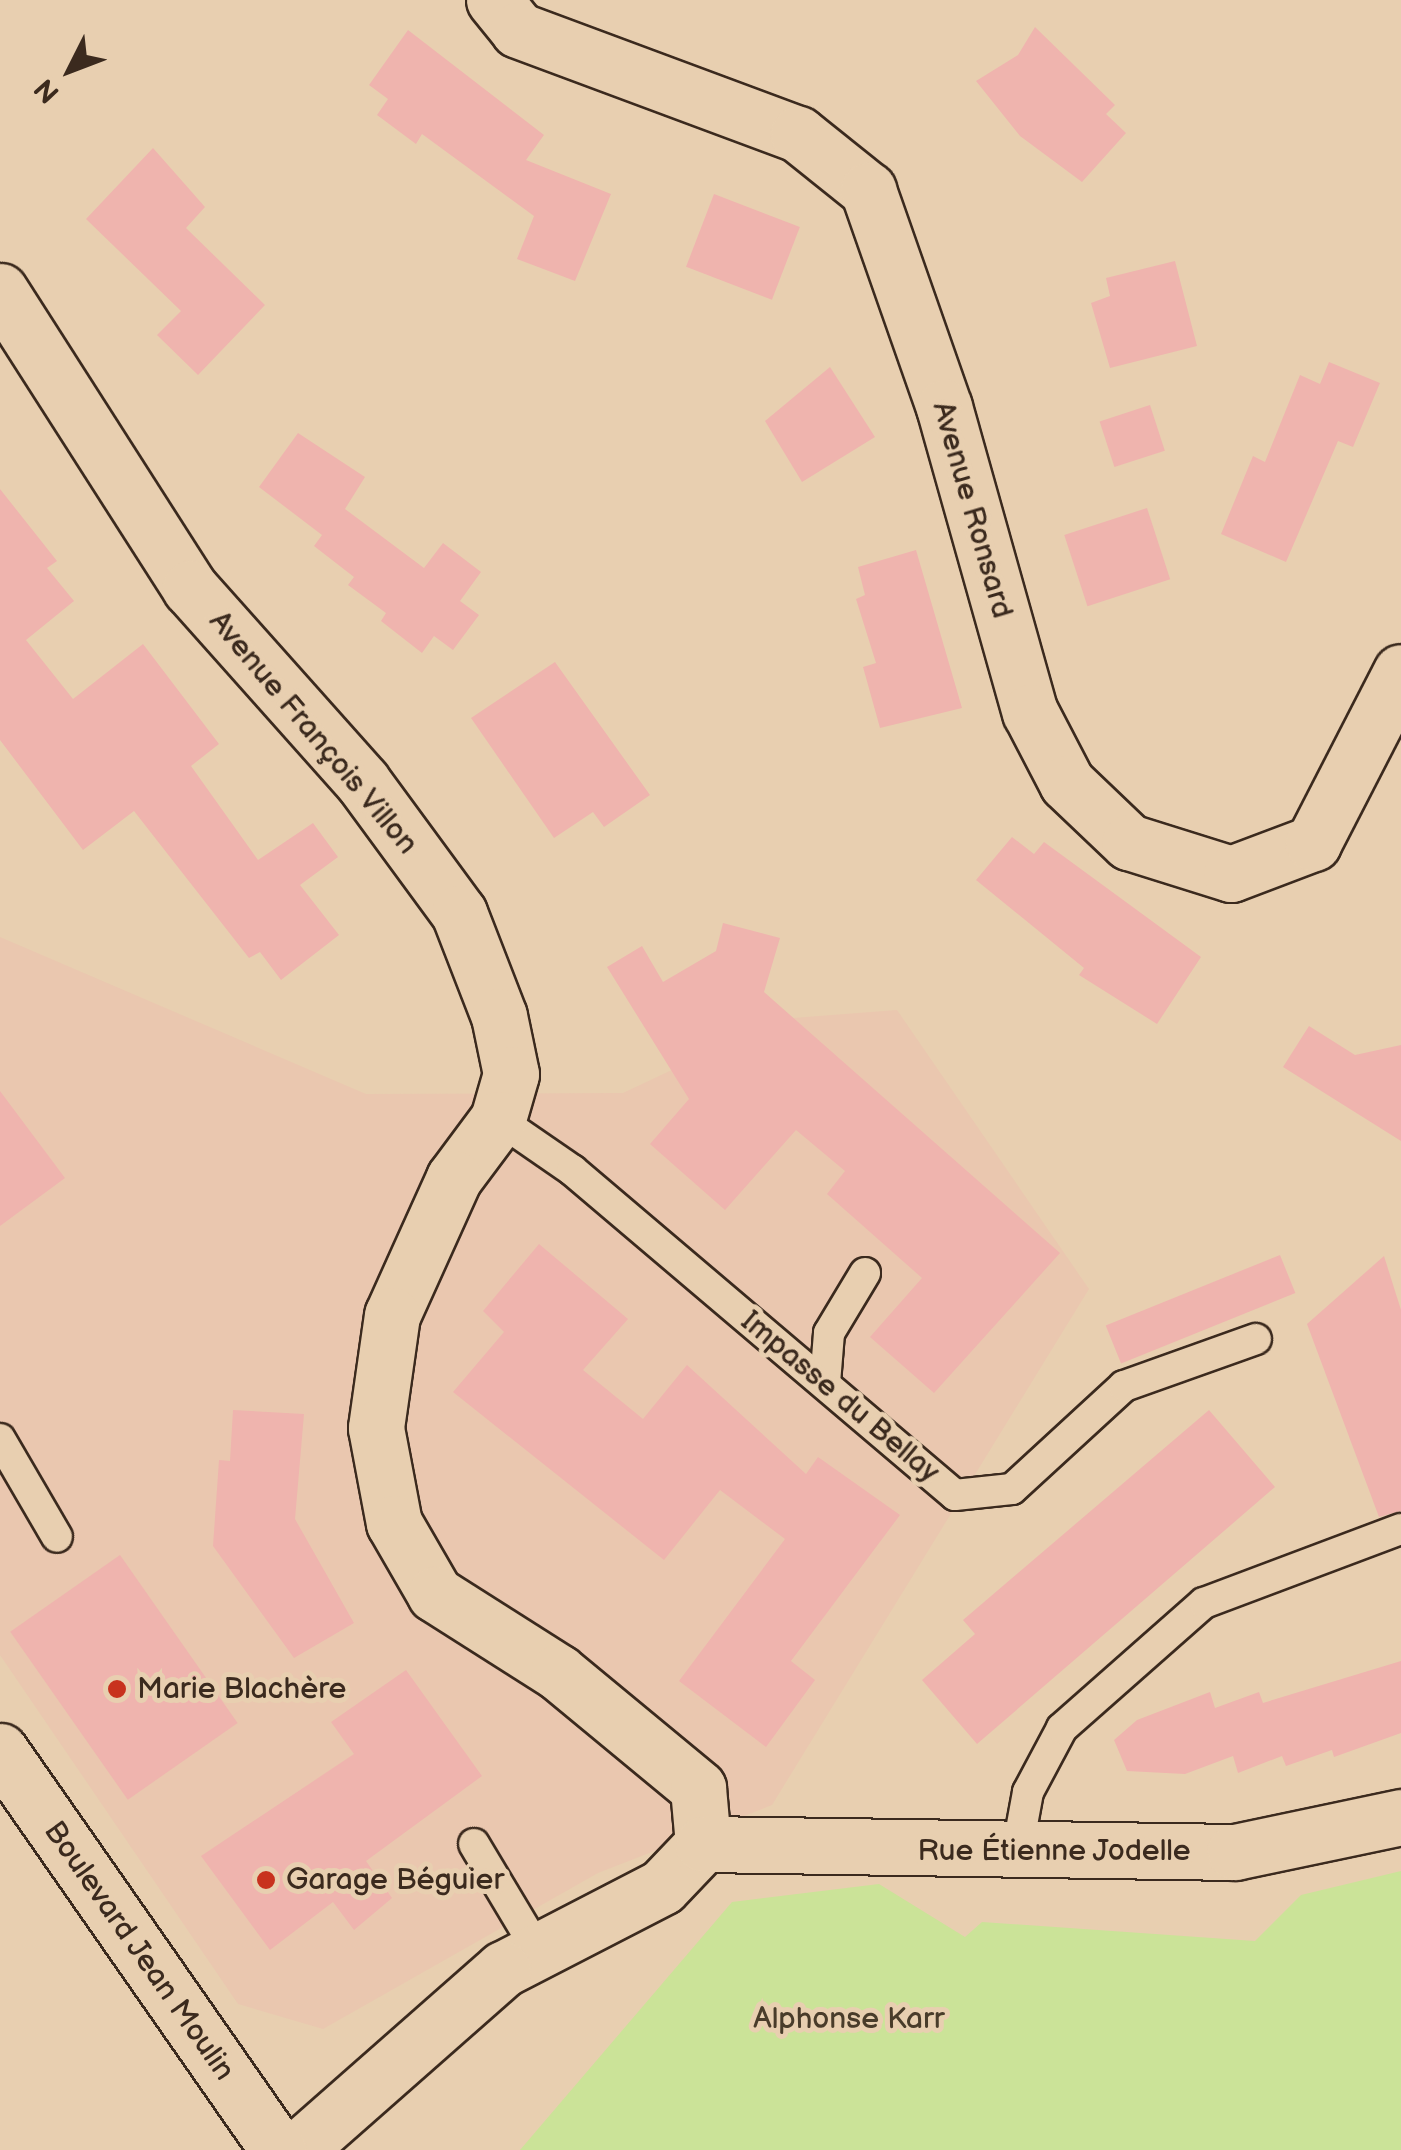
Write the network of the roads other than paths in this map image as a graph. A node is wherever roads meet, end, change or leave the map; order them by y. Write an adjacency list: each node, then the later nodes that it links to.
1 (494, 0): 3 (street, Avenue Ronsard)
2 (0, 291): 4 (street, Avenue François Villon)
3 (1401, 672)
4 (498, 1119): 7 (lane, Impasse du Bellay); 14 (street, Avenue François Villon)
5 (865, 1273): 7 (lane)
6 (1256, 1339): 7 (lane, Impasse du Bellay)
7 (825, 1383)
8 (0, 1439): 10 (lane)
9 (1401, 1529): 15 (lane)
10 (57, 1537)
11 (0, 1752): 17 (street, Boulevard Jean Moulin)
12 (1401, 1816): 15 (street, Rue Étienne Jodelle)
13 (474, 1844): 16 (lane)
14 (704, 1844): 15 (street, Rue Étienne Jodelle); 16 (street)
15 (1017, 1852)
16 (535, 1946): 18 (street)
17 (278, 2150)
18 (298, 2150)

